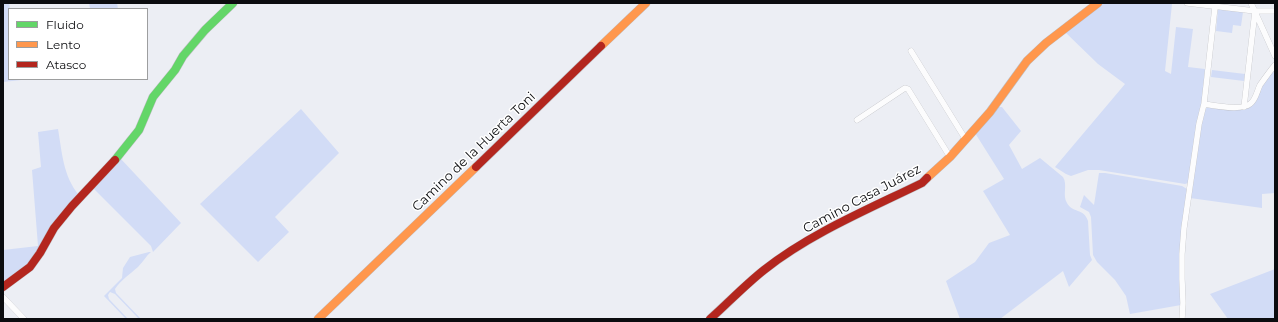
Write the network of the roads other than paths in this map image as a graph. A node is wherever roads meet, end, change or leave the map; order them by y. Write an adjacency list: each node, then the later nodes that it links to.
1 (233, 3): 17 (street)
2 (646, 3): 20 (street, Camino de la Huerta Toni)
3 (1098, 3): 15 (street, Camino Casa Juárez)
4 (1186, 3): 6 (street)
5 (1251, 3): 7 (street)
6 (1214, 5): 7 (street); 12 (street)
7 (1255, 11): 8 (street); 10 (street); 13 (street)
8 (1275, 12)
9 (911, 51): 15 (street)
10 (1275, 56)
11 (1275, 65): 13 (street)
12 (1204, 104): 13 (street); 22 (street)
13 (1244, 107)
14 (857, 120): 16 (street)
15 (966, 140): 16 (street, Camino Casa Juárez)
16 (950, 157): 21 (street, Camino Casa Juárez)
17 (3, 287)
18 (3, 297): 19 (street)
19 (24, 319)
20 (318, 319)
21 (710, 319)
22 (1182, 319)

